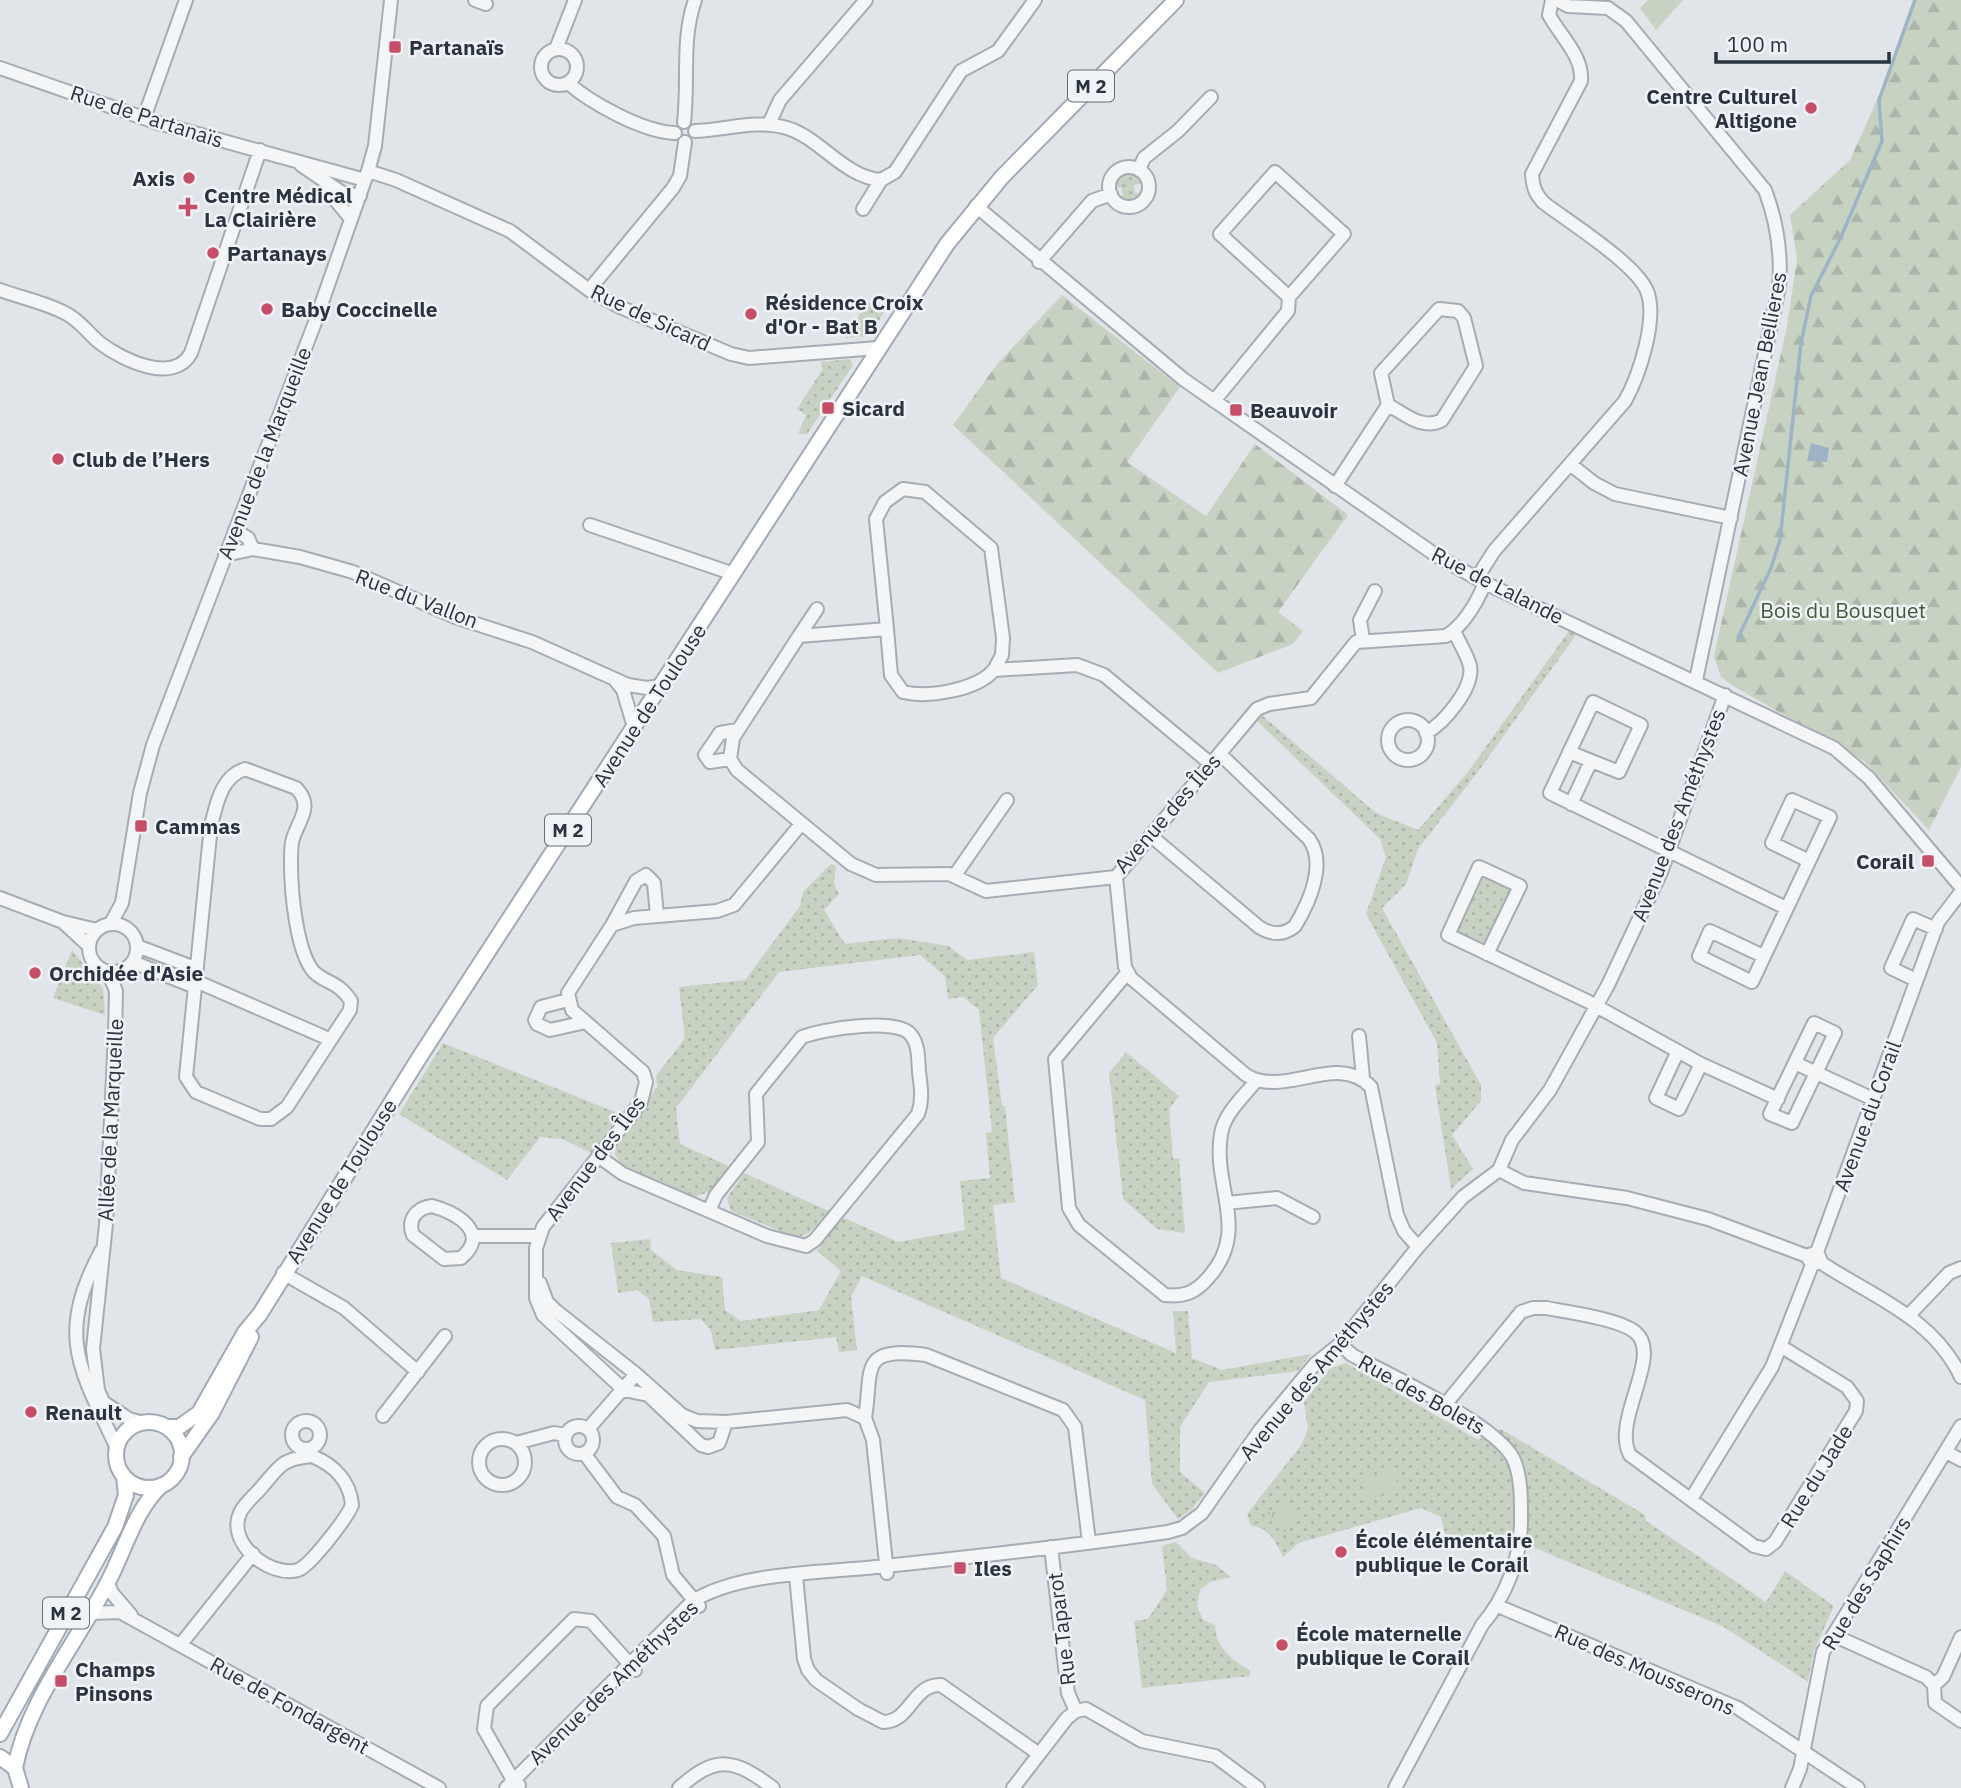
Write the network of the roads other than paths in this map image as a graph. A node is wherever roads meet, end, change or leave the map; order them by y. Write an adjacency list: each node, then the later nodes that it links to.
1 (186, 0): 14 (street)
2 (391, 0): 24 (street, Avenue de la Marqueille)
3 (575, 0): 10 (street)
4 (695, 0): 15 (street)
5 (866, 0): 16 (street)
6 (1035, 0): 25 (street)
7 (1176, 0): 28 (main road, M 2)
8 (1559, 2): 9 (street, Avenue Jean Bellieres); 38 (street)
9 (1612, 4): 40 (street, Avenue Jean Bellieres)
10 (556, 49): 12 (street); 12 (street)
11 (0, 68): 14 (street, Rue de Partanaïs)
12 (568, 83): 18 (street)
13 (1211, 97): 23 (street)
14 (144, 118): 20 (street, Rue de Partanaïs)
15 (684, 121): 17 (street); 18 (street)
16 (769, 124): 17 (street); 25 (street)
17 (695, 131): 19 (street)
18 (675, 132): 19 (street)
19 (685, 142): 33 (street)
20 (260, 150): 21 (street, Rue de Partanaïs); 32 (street)
21 (295, 160): 22 (street, Rue de Partanaïs); 24 (street, Rue de Partanaïs)
22 (307, 170): 27 (street, Rue de Partanaïs); 30 (street, Rue de Partanaïs)
23 (1139, 170): 26 (street); 26 (street)
24 (367, 176): 27 (street, Avenue de la Marqueille); 33 (street, Rue de Sicard)
25 (881, 180): 29 (street)
26 (1111, 194): 31 (street)
27 (360, 196): 30 (street, Avenue de la Marqueille)
28 (976, 206): 31 (street, Rue de Lalande); 35 (main road, Avenue de Toulouse / M 2)
29 (863, 209)
30 (351, 219): 42 (street, Avenue de la Marqueille)
31 (1039, 262): 36 (street, Rue de Lalande)
32 (0, 290)
33 (589, 290): 35 (street, Rue de Sicard)
34 (1289, 297): 34 (street); 36 (street)
35 (878, 348): 45 (main road, Avenue de Toulouse / M 2)
36 (1214, 401): 39 (street, Rue de Lalande)
37 (1388, 405): 37 (street); 39 (street)
38 (1570, 464): 40 (street); 46 (street)
39 (1335, 486): 46 (street, Rue de Lalande)
40 (1731, 518): 55 (street, Avenue Jean Bellieres)
41 (590, 524): 45 (street)
42 (235, 530): 43 (street); 44 (street, Avenue de la Marqueille)
43 (253, 549): 44 (street, Rue du Vallon); 54 (street, Rue du Vallon)
44 (225, 555): 76 (street, Avenue de la Marqueille)
45 (734, 574): 56 (main road, Avenue de Toulouse / M 2)
46 (1481, 581): 50 (street); 55 (street, Rue de Lalande)
47 (1375, 591): 52 (street)
48 (817, 609): 51 (street)
49 (887, 629): 51 (street); 53 (street); 53 (street)
50 (1454, 631): 52 (street); 60 (street)
51 (799, 636): 59 (street)
52 (1363, 640): 62 (street, Avenue des Îles)
53 (994, 670): 65 (street)
54 (615, 680): 56 (street, Rue du Vallon); 58 (street)
55 (1696, 680): 57 (street, Rue de Lalande)
56 (661, 686): 58 (main road, Avenue de Toulouse / M 2)
57 (1725, 695): 70 (street, Avenue des Améthystes); 74 (street, Rue de Lalande)
58 (634, 727): 121 (main road, Avenue de Toulouse / M 2)
59 (738, 730): 63 (street); 63 (street)
60 (1426, 733)
61 (1569, 752): 64 (street); 64 (street); 67 (street)
62 (1220, 754): 65 (street, Avenue des Îles); 69 (street)
63 (730, 759): 68 (street, Avenue des Îles)
64 (1591, 761): 67 (street)
65 (1212, 764): 69 (street, Avenue des Îles)
66 (1007, 800): 72 (street)
67 (1571, 804): 70 (street)
68 (801, 824): 72 (street, Avenue des Îles); 78 (street)
69 (1151, 836): 73 (street, Avenue des Îles)
70 (1668, 852): 77 (street); 98 (street, Avenue des Améthystes)
71 (1807, 860): 71 (street); 77 (street)
72 (956, 875): 73 (street, Avenue des Îles)
73 (1116, 877): 93 (street)
74 (1961, 889): 83 (street, Avenue du Corail)
75 (0, 898): 79 (street)
76 (121, 903): 80 (street, Avenue de la Marqueille); 82 (street, Avenue de la Marqueille)
77 (1786, 908): 88 (street)
78 (657, 916): 81 (street); 81 (street)
79 (63, 922): 84 (street); 85 (street)
80 (111, 923): 82 (street); 84 (street)
81 (612, 925): 97 (street)
82 (128, 929): 86 (street)
83 (1936, 929): 94 (street, Avenue du Corail); 94 (street)
84 (97, 930): 85 (street)
85 (89, 946): 92 (street)
86 (137, 946): 89 (street); 90 (street)
87 (1487, 954): 87 (street); 98 (street)
88 (1763, 956): 88 (street)
89 (133, 962): 91 (street); 95 (street)
90 (195, 968): 95 (street); 101 (street)
91 (122, 970): 92 (street); 96 (street, Allée de la Marqueille)
92 (107, 972): 96 (street, Allée de la Marqueille)
93 (1127, 973): 107 (street); 112 (street)
94 (1916, 980): 109 (street, Avenue du Corail)
95 (197, 985): 101 (street); 101 (street)
96 (116, 991): 118 (street, Allée de la Marqueille)
97 (568, 1000): 99 (street, Avenue des Îles); 99 (street)
98 (1598, 1006): 102 (street); 111 (street, Avenue des Améthystes)
99 (586, 1022): 110 (street, Avenue des Îles)
100 (1359, 1036): 106 (street)
101 (329, 1039)
102 (1678, 1051): 104 (street); 104 (street)
103 (1795, 1063): 105 (street); 105 (street); 108 (street)
104 (1702, 1064): 108 (street)
105 (1817, 1074): 108 (street); 109 (street)
106 (1363, 1078): 107 (street); 117 (street)
107 (1256, 1081): 112 (street)
108 (1778, 1098)
109 (1873, 1099): 119 (street, Avenue du Corail)
110 (598, 1156): 113 (street); 116 (street, Avenue des Îles)
111 (1499, 1170): 117 (street, Avenue des Améthystes); 119 (street)
112 (1226, 1203): 114 (street)
113 (709, 1211): 113 (street)
114 (1313, 1217)
115 (475, 1236): 115 (street); 116 (street)
116 (538, 1242): 128 (street); 130 (street)
117 (1418, 1247): 125 (street, Avenue des Améthystes)
118 (103, 1248): 135 (street, Allée de la Marqueille); 141 (street, Allée de la Marqueille)
119 (1814, 1259): 123 (street); 126 (street, Avenue du Corail)
120 (1961, 1268): 123 (street)
121 (283, 1273): 122 (main road, Avenue de Toulouse / M 2); 127 (street)
122 (260, 1314): 137 (main road, Avenue de Toulouse / M 2); 144 (main road, Avenue de Toulouse / M 2)
123 (1909, 1315): 129 (street)
124 (445, 1336): 127 (street)
125 (1340, 1344): 131 (street, Rue des Bolets); 149 (street, Avenue des Améthystes)
126 (1782, 1347): 148 (street, Avenue du Corail); 148 (street, Rue du Jade)
127 (418, 1371): 132 (street)
128 (636, 1374): 130 (street); 134 (street)
129 (1961, 1377)
130 (624, 1390): 134 (street); 138 (street)
131 (1444, 1406): 148 (street); 156 (street, Rue des Bolets)
132 (383, 1416)
133 (865, 1418): 134 (street); 149 (street); 152 (street)
134 (726, 1422)
135 (143, 1423): 137 (main road); 141 (main road)
136 (1961, 1426): 142 (street, Rue des Saphirs)
137 (166, 1427): 144 (main road)
138 (588, 1429): 139 (street); 143 (street)
139 (565, 1435): 140 (street); 143 (street)
140 (516, 1443)
141 (117, 1448): 146 (main road)
142 (1946, 1452): 145 (street); 159 (street, Rue des Saphirs)
143 (584, 1453): 155 (street)
144 (181, 1457): 147 (main road)
145 (1961, 1460)
146 (124, 1477): 147 (main road); 166 (main road, M 2)
147 (162, 1485): 154 (main road, M 2)
148 (1691, 1499)
149 (1089, 1542): 150 (street, Avenue des Améthystes)
150 (1051, 1546): 152 (street, Avenue des Améthystes); 164 (street, Rue Taparot)
151 (253, 1554): 151 (street); 161 (street)
152 (887, 1570): 153 (street, Avenue des Améthystes)
153 (796, 1576): 155 (street, Avenue des Améthystes); 168 (street)
154 (108, 1583): 157 (main road, M 2); 158 (street, Rue de Fondargent)
155 (696, 1603): 162 (street, Avenue des Améthystes)
156 (1498, 1606): 167 (street, Rue des Mousserons); 178 (street, Rue des Bolets)
157 (90, 1614): 158 (street, Rue de Fondargent); 170 (main road, M 2)
158 (140, 1622): 161 (street, Rue de Fondargent)
159 (1833, 1635): 163 (street); 167 (street, Rue des Saphirs)
160 (1961, 1637): 163 (street)
161 (181, 1644): 173 (street, Rue de Fondargent)
162 (633, 1667): 171 (street, Avenue des Améthystes); 171 (street)
163 (1934, 1685): 165 (street)
164 (1076, 1711): 168 (street); 177 (street)
165 (1961, 1721)
166 (0, 1734)
167 (1803, 1752): 179 (street, Rue des Saphirs); 180 (street, Rue des Mousserons)
168 (1039, 1754): 176 (street)
169 (0, 1757): 170 (main road)
170 (15, 1768): 172 (main road)
171 (513, 1785)
172 (21, 1788)
173 (439, 1788)
174 (679, 1788): 175 (street)
175 (773, 1788)
176 (1013, 1788)
177 (1258, 1788)
178 (1395, 1788)
179 (1792, 1788)
180 (1858, 1788)

